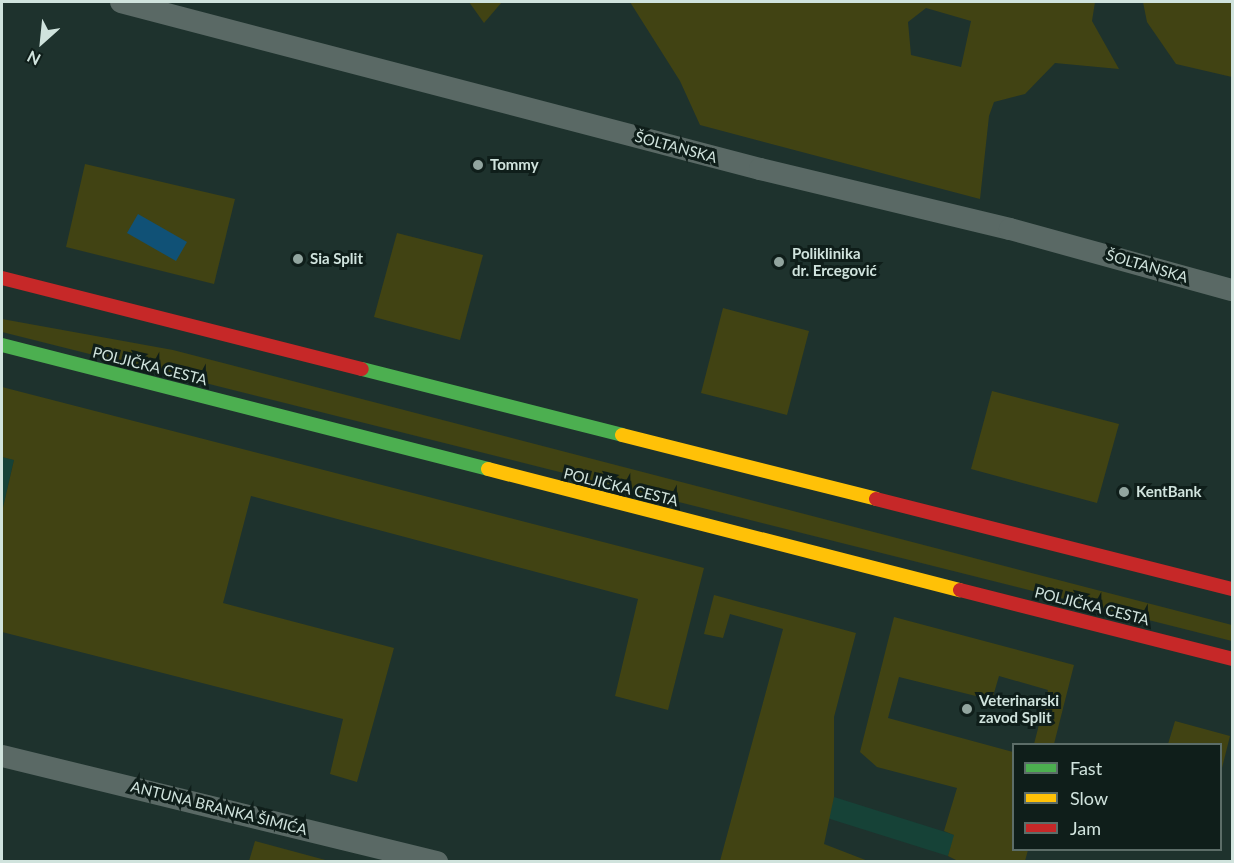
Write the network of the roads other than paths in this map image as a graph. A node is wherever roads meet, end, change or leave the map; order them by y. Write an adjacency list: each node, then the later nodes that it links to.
1 (121, 2): 3 (street, ŠOLTANSKA)
2 (2, 278): 5 (main road)
3 (1233, 290)
4 (2, 345): 6 (main road, POLJIČKA CESTA)
5 (1233, 589)
6 (1233, 659)
7 (2, 756): 8 (street, ANTUNA BRANKA ŠIMIĆA)
8 (378, 855): 9 (street, ANTUNA BRANKA ŠIMIĆA)
9 (437, 861)

